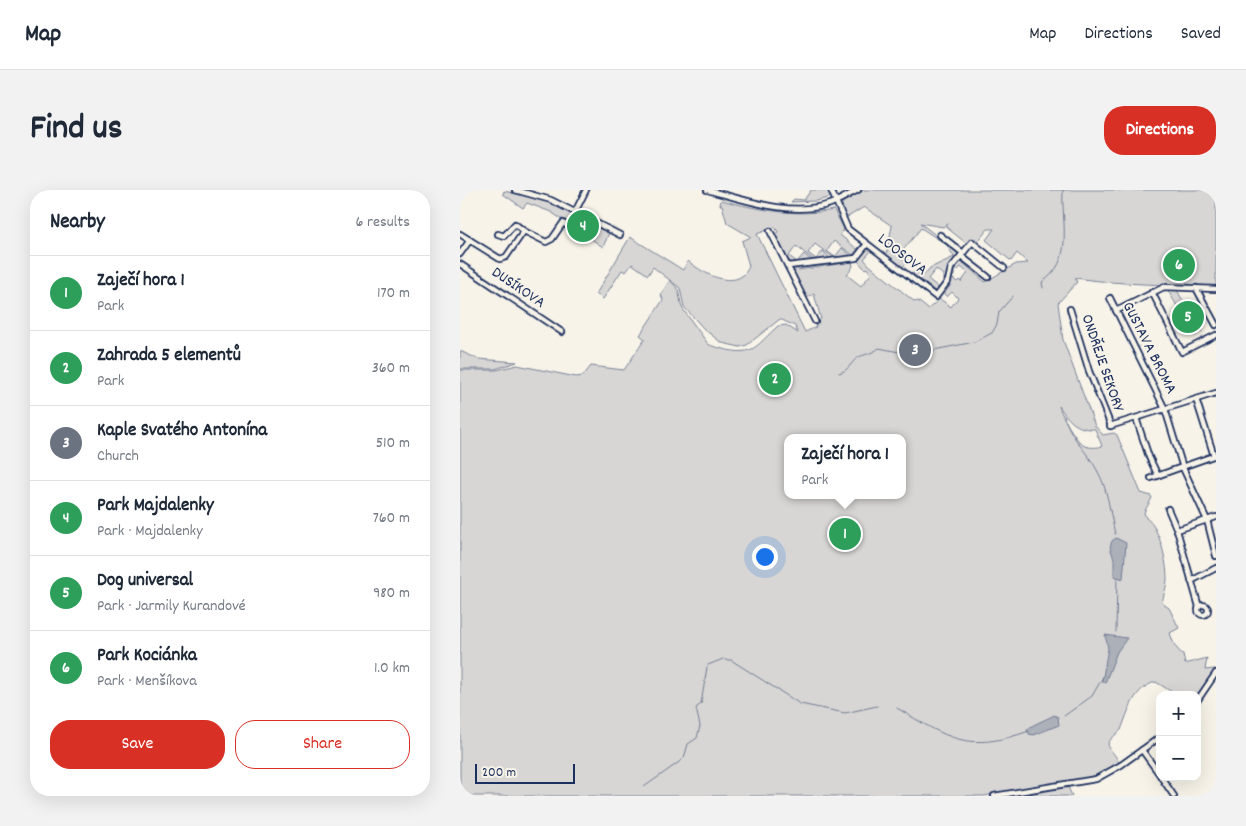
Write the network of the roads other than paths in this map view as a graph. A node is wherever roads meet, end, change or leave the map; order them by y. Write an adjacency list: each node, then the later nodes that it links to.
1 (461, 190): 7 (street)
2 (515, 190): 9 (street)
3 (586, 190): 9 (street)
4 (707, 190): 8 (street)
5 (831, 190): 8 (street, LOOSOVA)
6 (858, 190): 8 (street)
7 (460, 195)
8 (836, 202): 18 (street, LOOSOVA)
9 (575, 212): 14 (street)
10 (524, 231): 13 (street); 16 (street); 17 (street, DUSÍKOVA)
11 (770, 231): 22 (street)
12 (460, 234): 17 (street, DUSÍKOVA)
13 (498, 234)
14 (620, 235)
15 (940, 235): 20 (street)
16 (582, 236)
17 (470, 240): 19 (street)
18 (867, 244): 20 (street, LOOSOVA); 22 (street)
19 (460, 254)
20 (962, 255): 23 (street); 24 (street)
21 (460, 264): 33 (street, DUSÍKOVA)
22 (788, 266): 31 (street)
23 (1004, 268)
24 (988, 277)
25 (1196, 288): 26 (street); 27 (street); 32 (street)
26 (1216, 289)
27 (1152, 292): 30 (street); 34 (street)
28 (1110, 298): 30 (street, GUSTAVA BROMA)
29 (1070, 309): 39 (street, ONDŘEJE SEKORY)
30 (1116, 311): 37 (street, GUSTAVA BROMA)
31 (815, 322)
32 (1216, 325)
33 (562, 332)
34 (1216, 335)
35 (1216, 393): 36 (street)
36 (1196, 399): 37 (street); 40 (street)
37 (1165, 409): 38 (street, GUSTAVA BROMA); 41 (street, GUSTAVA BROMA)
38 (1136, 418): 39 (street, GUSTAVA BROMA); 42 (street)
39 (1110, 426)
40 (1215, 456): 41 (street)
41 (1184, 468): 42 (street); 46 (street, GUSTAVA BROMA)
42 (1158, 476): 43 (street)
43 (1152, 478)
44 (1168, 509): 47 (street)
45 (1216, 517): 46 (street)
46 (1207, 520): 47 (street); 48 (street, GUSTAVA BROMA)
47 (1177, 530): 50 (street)
48 (1216, 556)
49 (1216, 568): 50 (street)
50 (1191, 581): 51 (street)
51 (1199, 607)
52 (1216, 673): 53 (street)
53 (1201, 695)
54 (1156, 740): 55 (street)
55 (1142, 750): 56 (street); 58 (street)
56 (1156, 770)
57 (1164, 781): 59 (street)
58 (994, 796)
59 (1174, 796)

